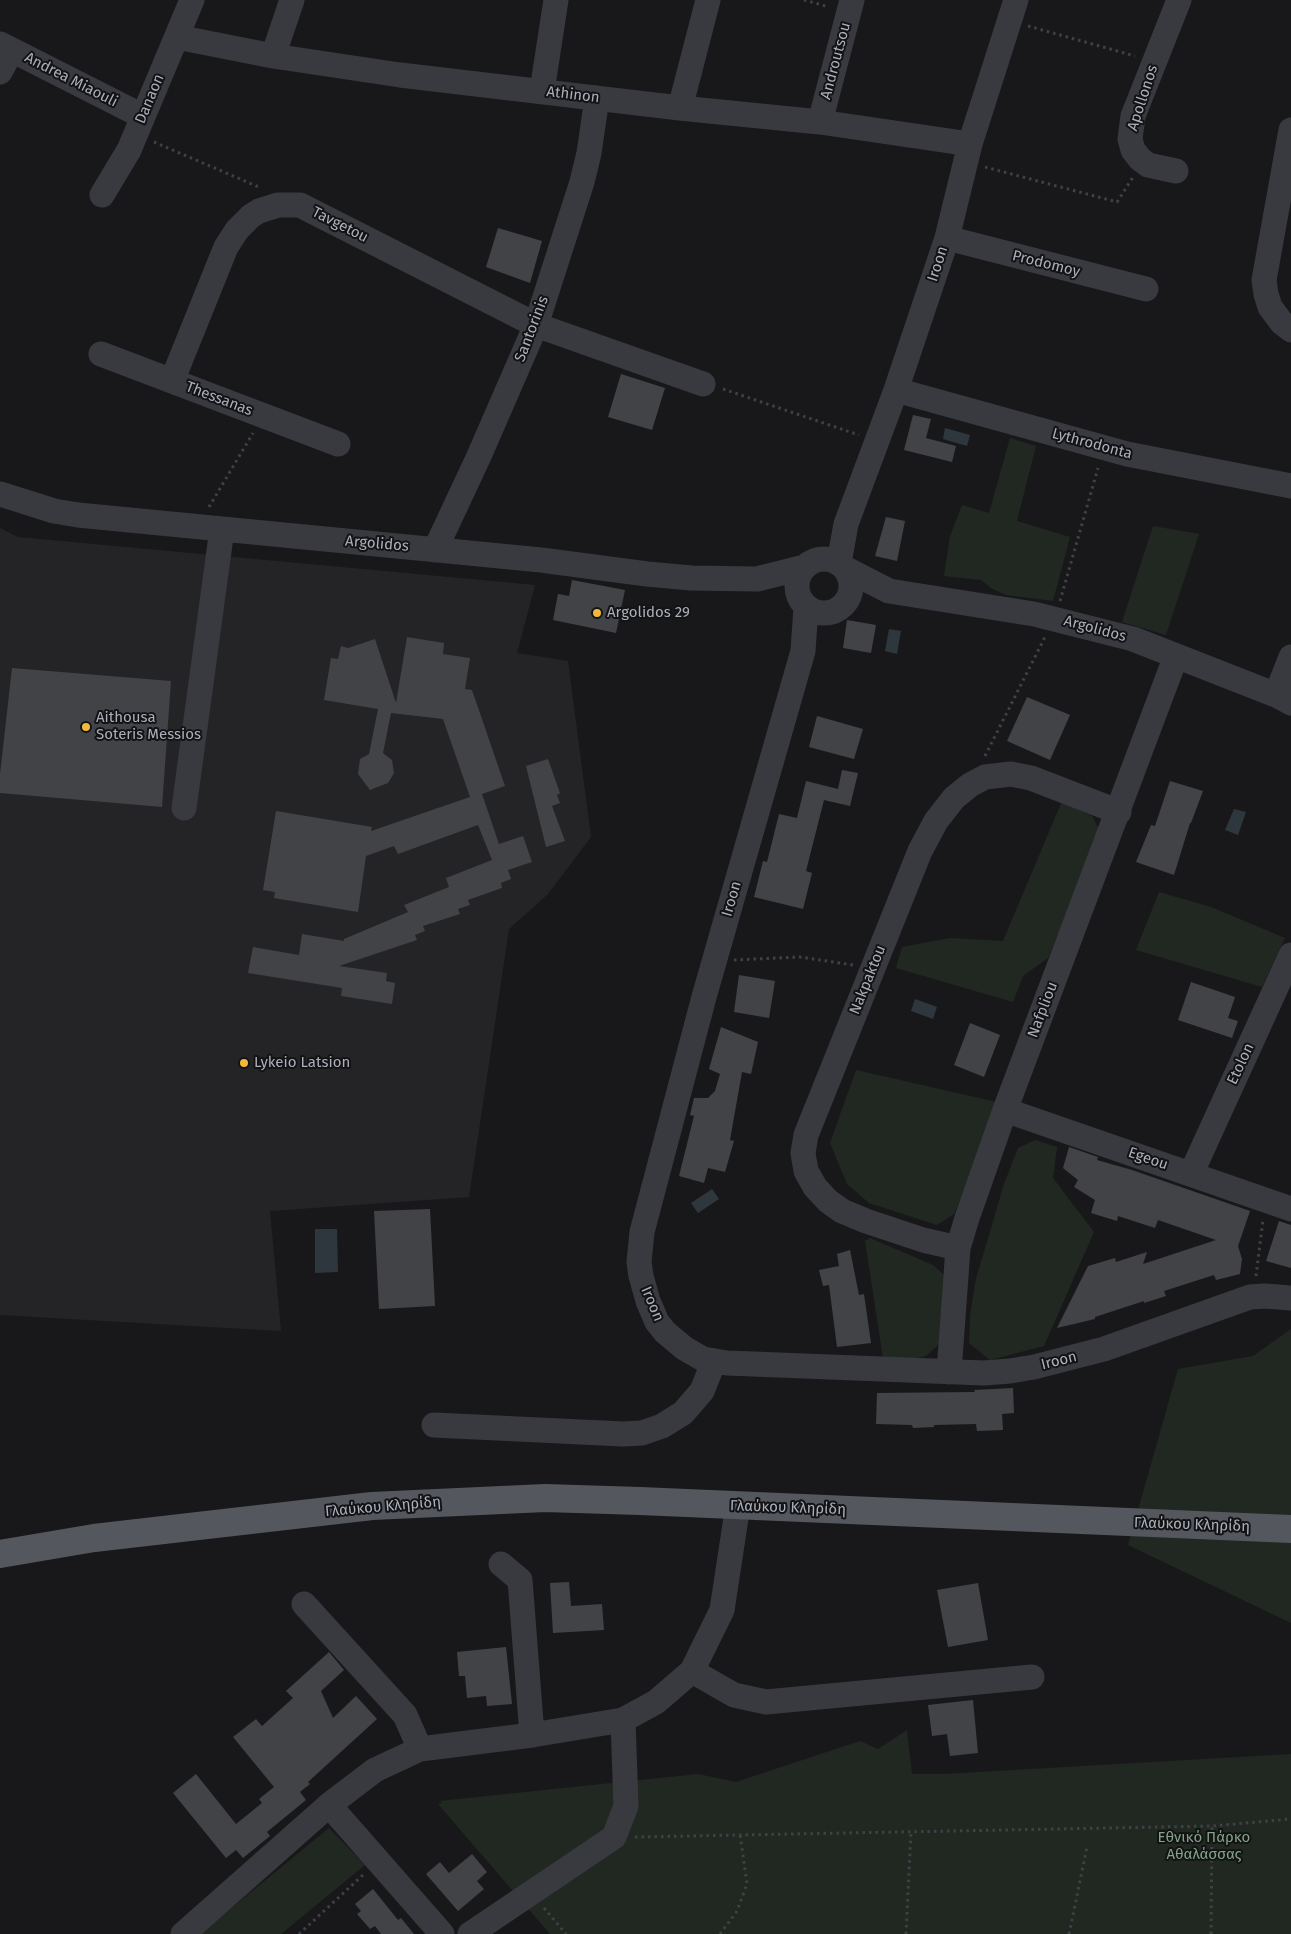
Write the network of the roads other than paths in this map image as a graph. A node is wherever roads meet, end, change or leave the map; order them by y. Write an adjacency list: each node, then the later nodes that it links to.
1 (192, 0): 8 (street, Danaon)
2 (292, 0): 10 (street)
3 (556, 0): 12 (street)
4 (708, 0): 14 (street)
5 (1179, 0): 19 (street, Apollonos)
6 (850, 6): 15 (street, Androutsou)
7 (1012, 11): 18 (street, Iroon)
8 (177, 37): 10 (street, Athinon); 16 (street, Danaon)
9 (6, 47): 11 (street); 16 (street, Andrea Miaouli)
10 (273, 56): 12 (street, Athinon)
11 (0, 72)
12 (542, 91): 13 (street, Athinon)
13 (597, 98): 14 (street, Athinon); 23 (street, Santorinis)
14 (680, 108): 15 (street, Athinon)
15 (820, 122): 18 (street, Athinon)
16 (139, 125): 20 (street, Danaon)
17 (1291, 130): 24 (street)
18 (967, 153): 21 (street, Iroon)
19 (1176, 171)
20 (102, 195)
21 (947, 238): 22 (street, Prodomoy); 28 (street, Iroon)
22 (1146, 289)
23 (536, 325): 26 (street, Tavgetou); 27 (street, Tavgetou); 33 (street, Santorinis)
24 (1291, 330)
25 (101, 354): 26 (street, Thessanas)
26 (172, 381): 29 (street, Thessanas)
27 (703, 384)
28 (896, 390): 30 (street, Lythrodonta); 34 (street, Iroon)
29 (338, 444)
30 (1291, 486)
31 (0, 494): 32 (street, Argolidos)
32 (222, 530): 33 (street, Argolidos); 43 (street)
33 (435, 550): 35 (street, Argolidos)
34 (828, 564): 35 (street, Argolidos); 36 (street, Argolidos); 37 (street); 38 (street)
35 (757, 579): 37 (street, Argolidos)
36 (889, 591): 38 (street, Argolidos); 40 (street, Argolidos)
37 (802, 600): 38 (street); 39 (street, Iroon)
38 (839, 607): 39 (street, Iroon)
39 (803, 651): 51 (street, Iroon)
40 (1176, 656): 42 (street, Argolidos); 44 (street, Nafpliou)
41 (1291, 657): 42 (street)
42 (1284, 699)
43 (184, 808)
44 (1119, 812): 46 (street, Nafpliou); 49 (street, Nakpaktou)
45 (1291, 955): 47 (street, Etolon)
46 (1005, 1110): 47 (street, Egeou); 49 (street, Nafpliou)
47 (1191, 1174): 48 (street, Egeou)
48 (1291, 1209)
49 (958, 1248): 52 (street, Nafpliou)
50 (1291, 1298): 52 (street, Iroon)
51 (714, 1361): 52 (street, Iroon); 53 (street)
52 (948, 1372)
53 (434, 1425)
54 (737, 1514): 55 (main road, Γλαύκου Κληρίδη); 56 (main road, Γλαύκου Κληρίδη); 57 (main road, Γλαύκου Κληρίδη); 60 (street)
55 (1291, 1529)
56 (1291, 1546)
57 (0, 1554)
58 (501, 1564): 63 (street)
59 (304, 1604): 64 (street)
60 (692, 1671): 61 (street); 62 (street)
61 (1032, 1677)
62 (623, 1720): 63 (street); 68 (street)
63 (532, 1735): 64 (street)
64 (420, 1749): 65 (street)
65 (329, 1805): 66 (street); 67 (street)
66 (183, 1934)
67 (442, 1934)
68 (470, 1934)

